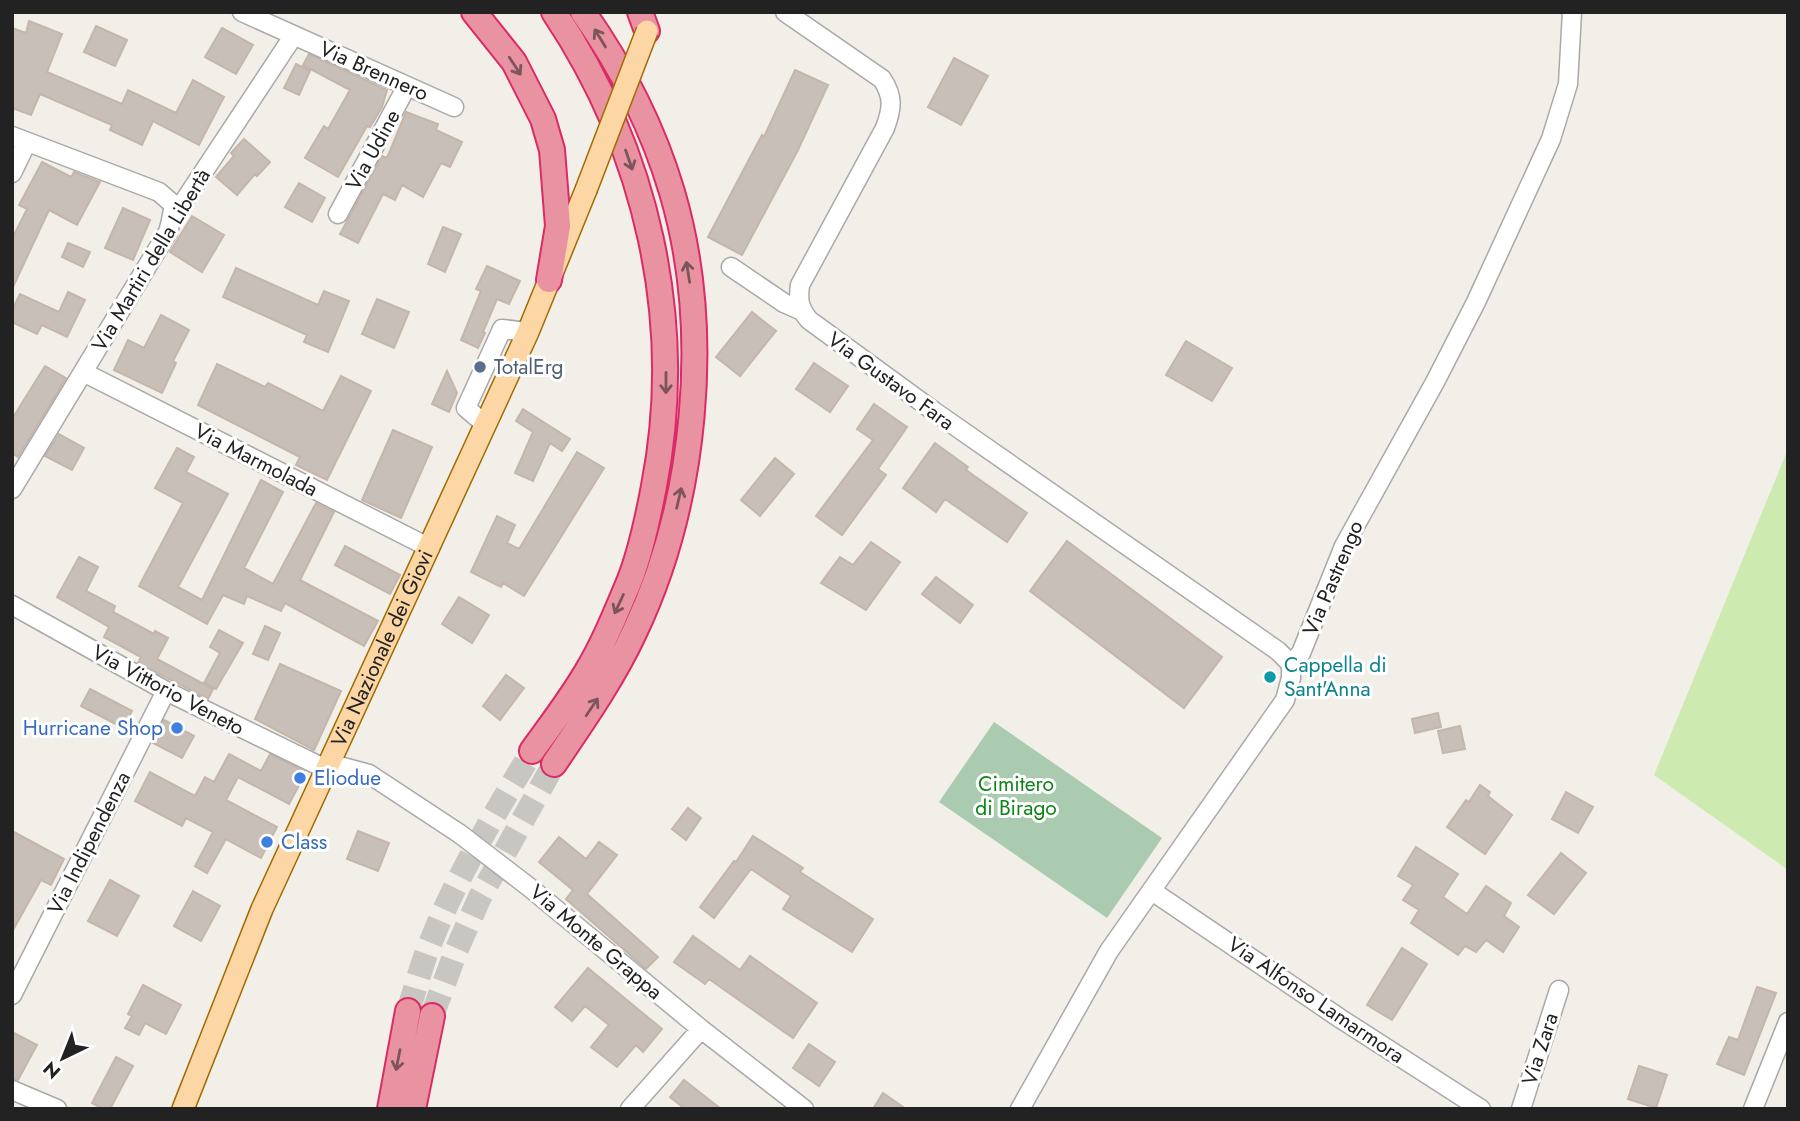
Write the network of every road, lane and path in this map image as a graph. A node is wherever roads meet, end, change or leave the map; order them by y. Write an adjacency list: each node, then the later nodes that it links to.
1 (242, 12): 8 (street, Via Brennero)
2 (474, 12): 16 (highway, one-way to 16)
3 (554, 12): 24 (highway, one-way to 24)
4 (583, 12): 25 (highway, one-way to 4)
5 (785, 12): 17 (street)
6 (1572, 12): 22 (street, Via Pastrengo)
7 (647, 18): 16 (main road, Via Nazionale dei Giovi, bridge)
8 (294, 35): 9 (street, Via Brennero); 14 (street, Via Martiri della Libertà)
9 (407, 86): 10 (street, Via Brennero); 13 (street, Via Udine)
10 (454, 107)
11 (20, 139): 12 (street); 14 (street)
12 (12, 173)
13 (338, 214)
14 (171, 221): 18 (street, Via Martiri della Libertà)
15 (731, 267): 17 (street, Via Gustavo Fara)
16 (549, 280): 20 (main road, Via Nazionale dei Giovi)
17 (802, 311): 22 (street, Via Gustavo Fara)
18 (83, 372): 19 (street, Via Martiri della Libertà); 20 (street, Via Marmolada)
19 (12, 488)
20 (430, 548): 26 (main road, Via Nazionale dei Giovi)
21 (12, 605): 23 (street, Via Vittorio Veneto)
22 (1291, 664): 27 (street, Via Pastrengo)
23 (166, 691): 26 (street, Via Vittorio Veneto); 29 (street, Via Indipendenza)
24 (532, 751)
25 (554, 764)
26 (327, 770): 31 (street, Via Monte Grappa); 34 (main road, Via Nazionale dei Giovi)
27 (1152, 891): 39 (street, Via Pastrengo); 40 (street, Via Alfonso Lamarmora)
28 (1559, 990): 41 (street, Via Zara)
29 (12, 995)
30 (1788, 1021): 42 (street)
31 (701, 1029): 37 (street); 38 (street, Via Monte Grappa)
32 (12, 1090): 33 (street)
33 (57, 1109)
34 (183, 1109)
35 (390, 1109): 36 (highway, one-way to 35)
36 (413, 1109)
37 (630, 1109)
38 (804, 1109)
39 (1020, 1109)
40 (1481, 1109)
41 (1521, 1109)
42 (1753, 1109)

